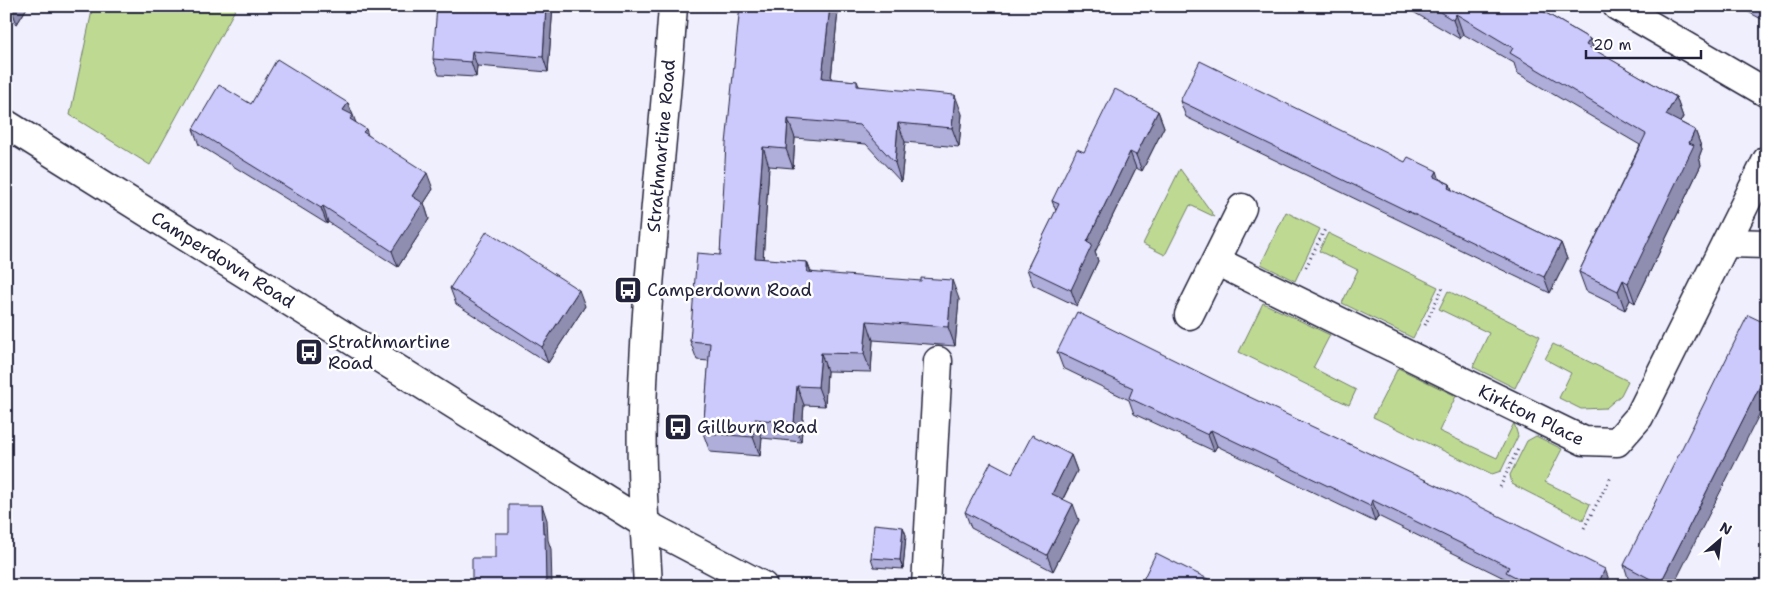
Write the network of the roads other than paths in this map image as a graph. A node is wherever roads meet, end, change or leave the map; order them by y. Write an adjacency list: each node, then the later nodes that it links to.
1 (673, 6): 12 (street, Strathmartine Road)
2 (1617, 6): 3 (street)
3 (1767, 93)
4 (6, 124): 12 (street, Camperdown Road)
5 (1767, 160): 7 (street)
6 (1242, 208): 9 (street)
7 (1726, 243): 8 (street); 9 (street, Kirkton Place)
8 (1767, 244)
9 (1216, 261): 10 (street)
10 (1190, 315)
11 (938, 360): 15 (street)
12 (645, 524): 13 (street, Strathmartine Road); 14 (street)
13 (648, 586)
14 (763, 586)
15 (926, 586)

